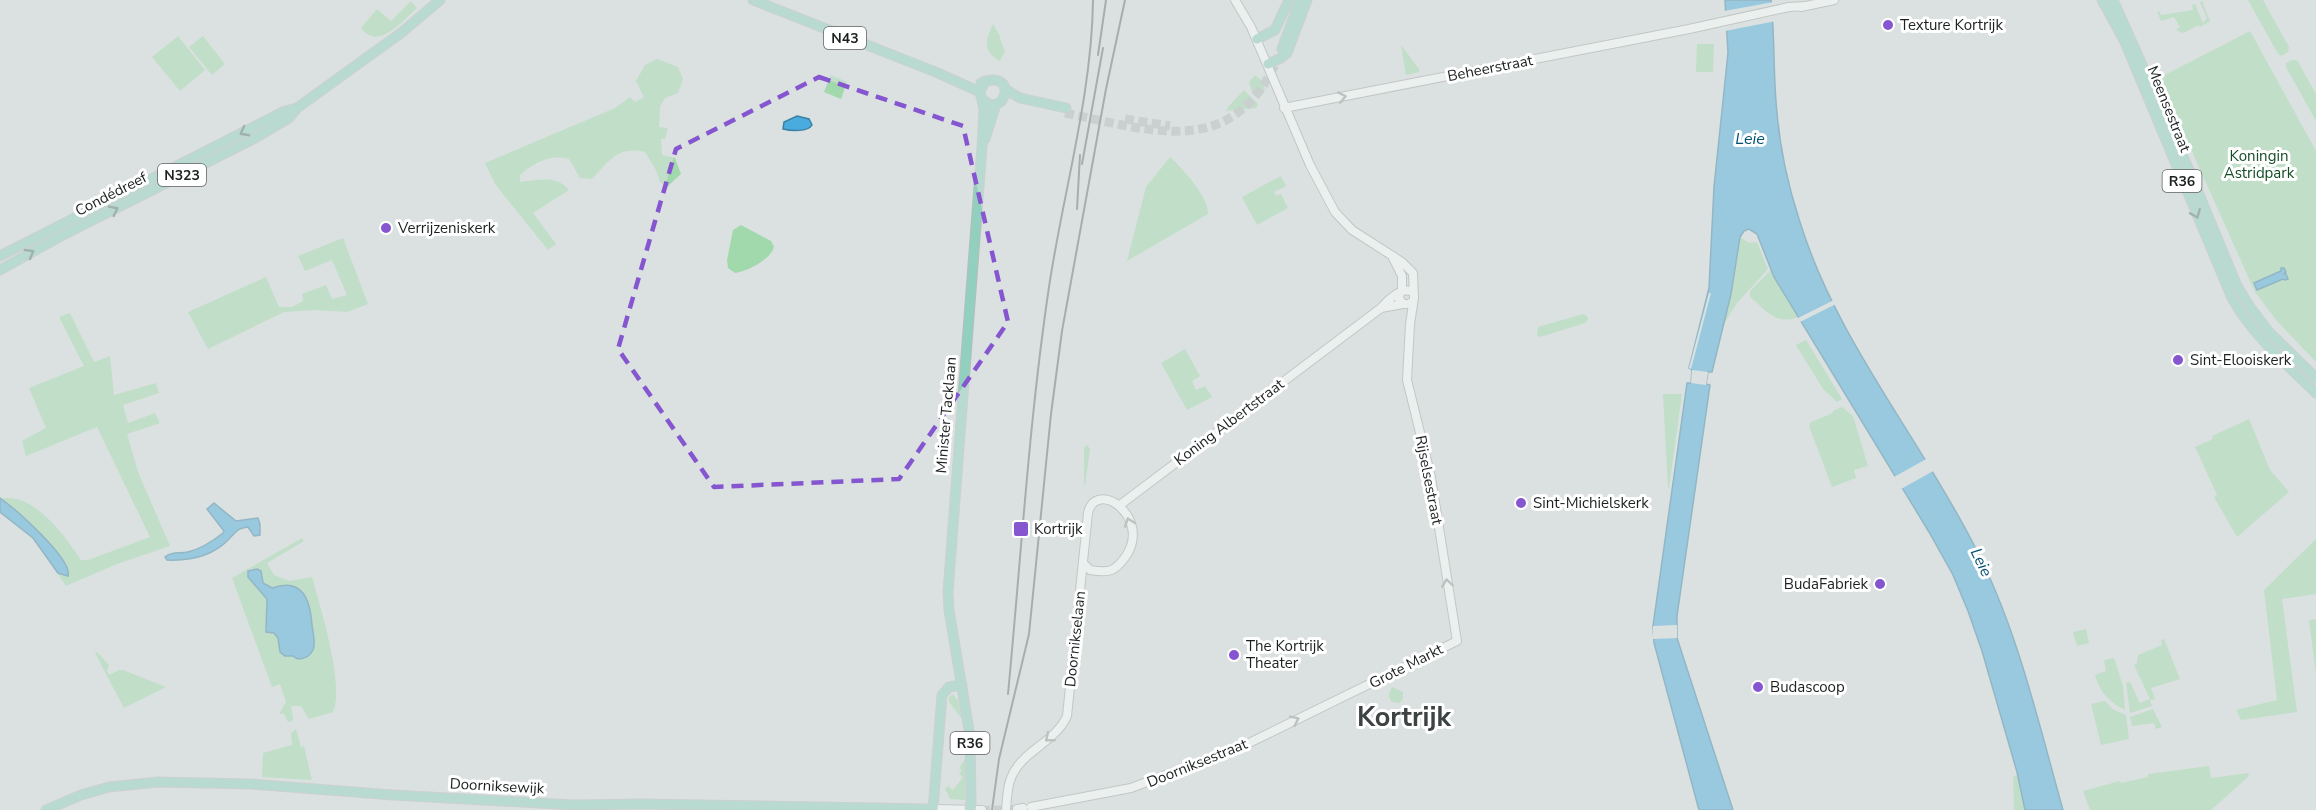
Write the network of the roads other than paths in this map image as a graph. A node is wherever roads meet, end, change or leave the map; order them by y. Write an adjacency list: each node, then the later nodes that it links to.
1 (440, 0): 18 (main road, Condédreef / N323)
2 (753, 0): 13 (main road, N43)
3 (1235, 0): 11 (street)
4 (1288, 0): 11 (main road)
5 (1295, 0): 6 (main road)
6 (1300, 0)
7 (1307, 0): 12 (main road)
8 (1834, 0): 19 (street, Beheerstraat, one-way to 8)
9 (2102, 0): 30 (main road, Meensestraat / R36, one-way to 30)
10 (2113, 0): 29 (main road, Meensestraat / R36)
11 (1257, 39): 12 (street)
12 (1268, 64): 19 (street)
13 (938, 73): 14 (main road, N43); 16 (main road, N43)
14 (985, 81): 15 (main road); 16 (main road, R36)
15 (1005, 89): 17 (main road, R36); 17 (main road)
16 (981, 96): 17 (main road); 20 (main road, Minister Tacklaan / R36)
17 (999, 103): 20 (main road, Minister Tacklaan / R36)
18 (297, 108): 21 (main road, Condédreef / N323, one-way to 21); 23 (main road, Condédreef / N323, one-way to 18)
19 (1284, 108): 22 (street)
20 (982, 147): 34 (main road, Minister Tacklaan / R36)
21 (0, 256)
22 (1392, 257): 24 (street); 25 (street, Rijselsestraat)
23 (0, 270)
24 (1401, 292): 25 (street); 26 (street); 27 (street, Koning Albertstraat)
25 (1413, 296): 26 (street); 28 (street, Rijselsestraat)
26 (1403, 304): 27 (street); 28 (street)
27 (1381, 308): 31 (street, Koning Albertstraat)
28 (1411, 320): 33 (street, Rijselsestraat, one-way to 28)
29 (2316, 378)
30 (2316, 393)
31 (1120, 505): 32 (street); 32 (street, one-way to 31)
32 (1083, 563): 41 (street, Doornikselaan, one-way to 41)
33 (1457, 641): 35 (street, Grote Markt)
34 (962, 685): 36 (main road, Minister Tacklaan / R36); 38 (main road)
35 (1355, 691): 37 (street, Doorniksestraat, one-way to 35)
36 (970, 806)
37 (1024, 808)
38 (933, 809): 39 (main road, Doorniksewijk); 40 (street)
39 (46, 810)
40 (982, 810)
41 (1006, 810)

